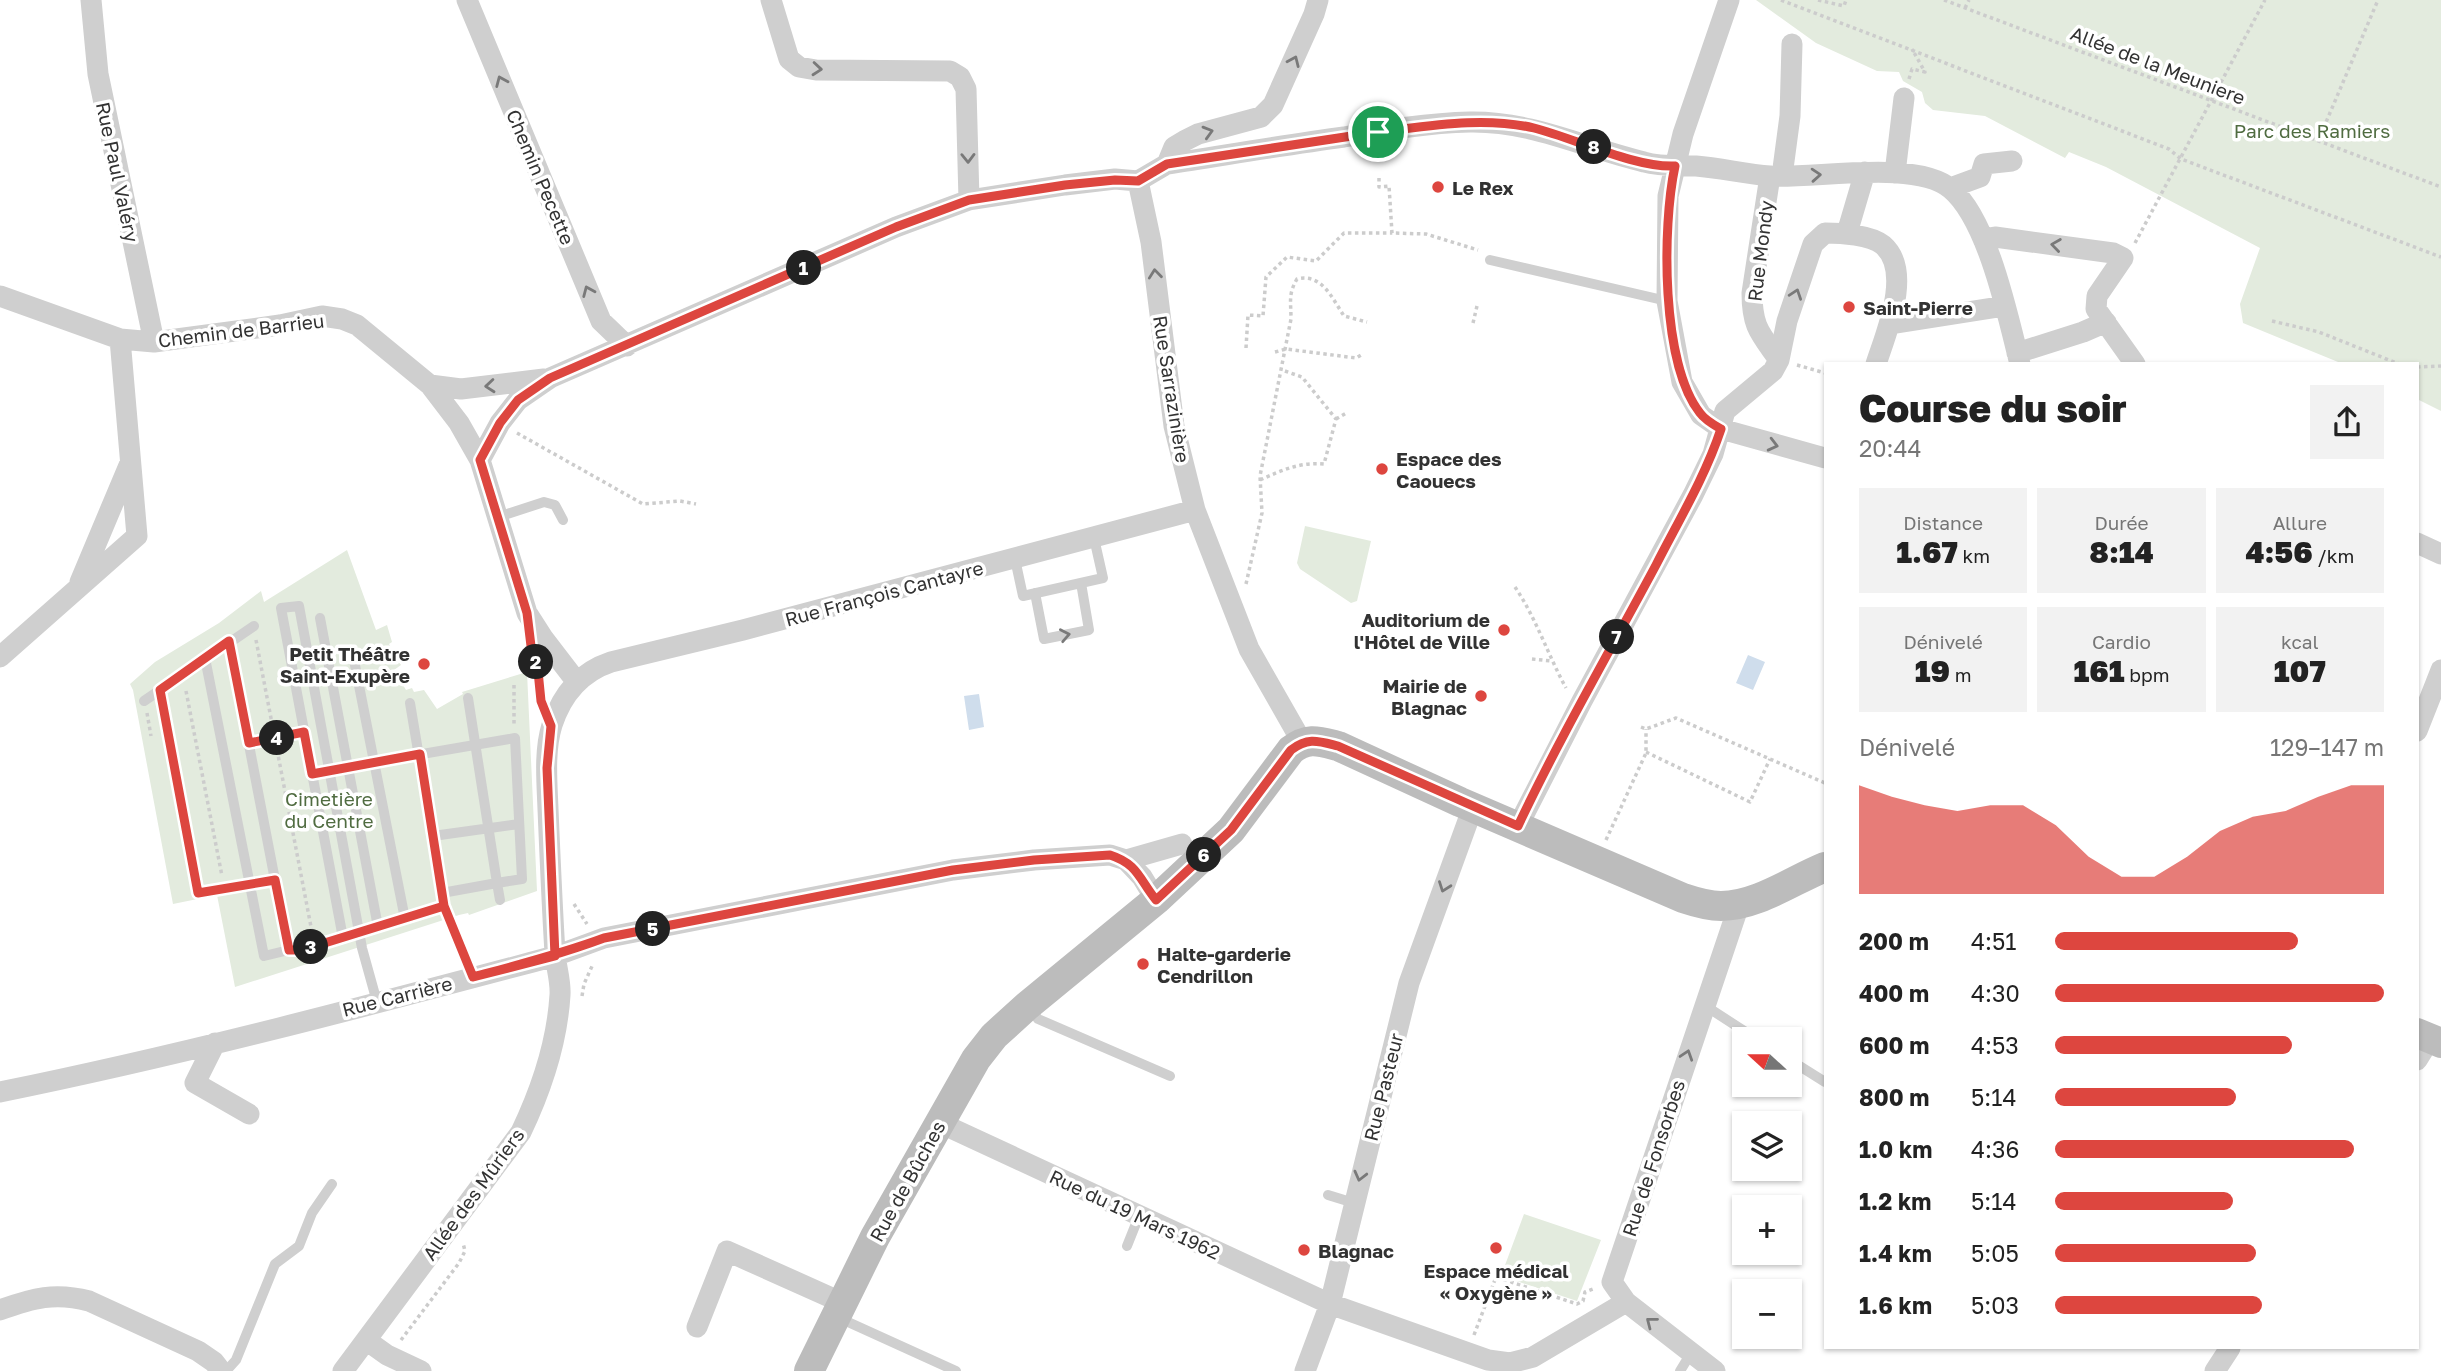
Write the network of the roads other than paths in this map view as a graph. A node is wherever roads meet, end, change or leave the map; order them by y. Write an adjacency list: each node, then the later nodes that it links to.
1 (91, 0): 26 (street, Rue Paul Valéry)
2 (467, 0): 27 (street, Chemin Pecette, one-way to 2)
3 (771, 0): 16 (street, one-way to 16)
4 (1318, 0): 9 (street, one-way to 4)
5 (1729, 0): 10 (street)
6 (1792, 44): 13 (street, Rue Mondy)
7 (1904, 98): 12 (street)
8 (2012, 161): 15 (street)
9 (1167, 164): 10 (street); 14 (street)
10 (1675, 166): 13 (street); 21 (street)
11 (1865, 172): 12 (street); 13 (street, one-way to 11); 17 (street)
12 (1895, 173): 15 (street)
13 (1776, 176): 29 (street, Rue Mondy)
14 (1138, 181): 16 (street); 38 (street, Rue Sarrazinière, one-way to 14)
15 (1950, 188): 18 (street)
16 (969, 200): 27 (street)
17 (1847, 233): 24 (street); 29 (street, one-way to 17)
18 (1983, 239): 22 (street); 23 (street, one-way to 18)
19 (1490, 260): 21 (lane)
20 (0, 296): 25 (street, Chemin de Barrieu)
21 (1667, 301): 34 (street)
22 (2005, 306): 24 (street); 28 (street)
23 (2106, 321): 28 (street); 31 (street)
24 (1890, 322): 30 (street)
25 (120, 339): 26 (street, Chemin de Barrieu); 36 (street)
26 (154, 342): 33 (street, Chemin de Barrieu)
27 (626, 346): 32 (street)
28 (2019, 358)
29 (1779, 360): 34 (street)
30 (1877, 362)
31 (2134, 362)
32 (550, 378): 33 (street, one-way to 33); 37 (street)
33 (430, 385): 37 (street, Chemin de Barrieu)
34 (1721, 429): 35 (street, one-way to 35); 72 (street)
35 (1824, 458)
36 (131, 459): 46 (street); 46 (street)
37 (480, 460): 39 (street, Chemin de Barrieu)
38 (1195, 510): 41 (street, Rue François Cantayre); 64 (street, Rue Sarrazinière)
39 (498, 517): 40 (lane); 48 (street, Chemin de Barrieu)
40 (563, 520)
41 (1094, 538): 44 (street, Rue François Cantayre); 45 (lane)
42 (2419, 544): 43 (street)
43 (2441, 554)
44 (1015, 559): 47 (lane); 57 (street, Rue François Cantayre)
45 (1081, 583): 47 (lane); 47 (lane, one-way to 45)
46 (78, 587): 51 (street)
47 (1035, 593)
48 (527, 613): 57 (street, Chemin de Barrieu); 62 (lane)
49 (320, 618): 68 (lane)
50 (254, 626): 52 (lane)
51 (11, 638): 54 (street)
52 (229, 641): 55 (lane); 80 (lane)
53 (352, 650): 67 (lane)
54 (0, 657)
55 (205, 658): 58 (lane); 82 (lane)
56 (2441, 670): 63 (street)
57 (576, 681): 62 (street)
58 (160, 690): 60 (lane); 82 (lane)
59 (468, 698): 65 (lane)
60 (144, 701)
61 (411, 703): 66 (lane)
62 (551, 726): 94 (street, Allée des Mûriers)
63 (2419, 726)
64 (1302, 742): 71 (main road); 86 (main road, Rue de Bûches)
65 (477, 745): 66 (lane); 73 (lane); 74 (lane)
66 (420, 754): 67 (lane); 75 (lane)
67 (374, 762): 68 (lane); 89 (lane)
68 (347, 767): 69 (lane); 90 (lane)
69 (329, 771): 70 (lane); 70 (lane); 91 (lane)
70 (312, 774): 92 (lane)
71 (1474, 807): 72 (main road); 109 (street, Rue Pasteur, one-way to 109)
72 (1521, 819): 87 (main road)
73 (519, 824): 74 (lane); 79 (lane)
74 (489, 828): 75 (lane); 81 (lane)
75 (433, 836): 84 (lane)
76 (1182, 844): 77 (street, Rue Carrière)
77 (1126, 860): 86 (street); 94 (street, Rue Carrière)
78 (1824, 867): 87 (main road)
79 (522, 879): 81 (lane); 83 (lane)
80 (275, 880): 82 (lane); 93 (lane)
81 (496, 883): 84 (lane); 85 (lane)
82 (250, 884): 93 (lane)
83 (523, 892)
84 (442, 893): 88 (lane)
85 (500, 900)
86 (1156, 900): 98 (main road, Rue de Bûches)
87 (1739, 905): 97 (street, Rue de Fonsorbes)
88 (444, 906): 89 (lane); 95 (lane)
89 (405, 919): 90 (lane)
90 (378, 927): 91 (lane)
91 (360, 932): 92 (lane); 96 (lane)
92 (343, 938): 93 (lane)
93 (289, 950)
94 (555, 956): 95 (street, Rue Carrière); 117 (street, Allée des Mûriers)
95 (473, 977): 96 (street, Rue Carrière)
96 (377, 1002): 100 (street, Rue Carrière)
97 (1704, 1005): 99 (lane); 112 (street, Rue de Fonsorbes, one-way to 97)
98 (1027, 1006): 102 (lane); 106 (main road, Rue de Bûches)
99 (1738, 1027)
100 (215, 1043): 104 (street, Rue Carrière); 105 (street)
101 (1802, 1068): 103 (lane)
102 (1170, 1076)
103 (1824, 1081)
104 (0, 1092)
105 (249, 1114)
106 (940, 1123): 110 (street, Rue du 19 Mars 1962); 115 (main road, Rue de Bûches)
107 (331, 1184): 119 (lane)
108 (1328, 1195): 109 (lane)
109 (1354, 1203): 113 (street, Rue Pasteur)
110 (1139, 1216): 111 (lane); 113 (street, Rue du 19 Mars 1962)
111 (1126, 1246)
112 (1626, 1302): 113 (street, Rue du 19 Mars 1962); 118 (street, one-way to 112)
113 (1330, 1304): 124 (street, Rue Pasteur)
114 (0, 1310): 119 (street)
115 (839, 1310): 116 (street); 122 (main road, Rue de Bûches); 123 (lane)
116 (697, 1326)
117 (366, 1340): 120 (street, Allée des Mûriers); 121 (street)
118 (1686, 1362): 125 (street)
119 (223, 1371)
120 (342, 1371)
121 (421, 1371)
122 (809, 1371)
123 (956, 1371)
124 (1305, 1371)
125 (1715, 1371)

